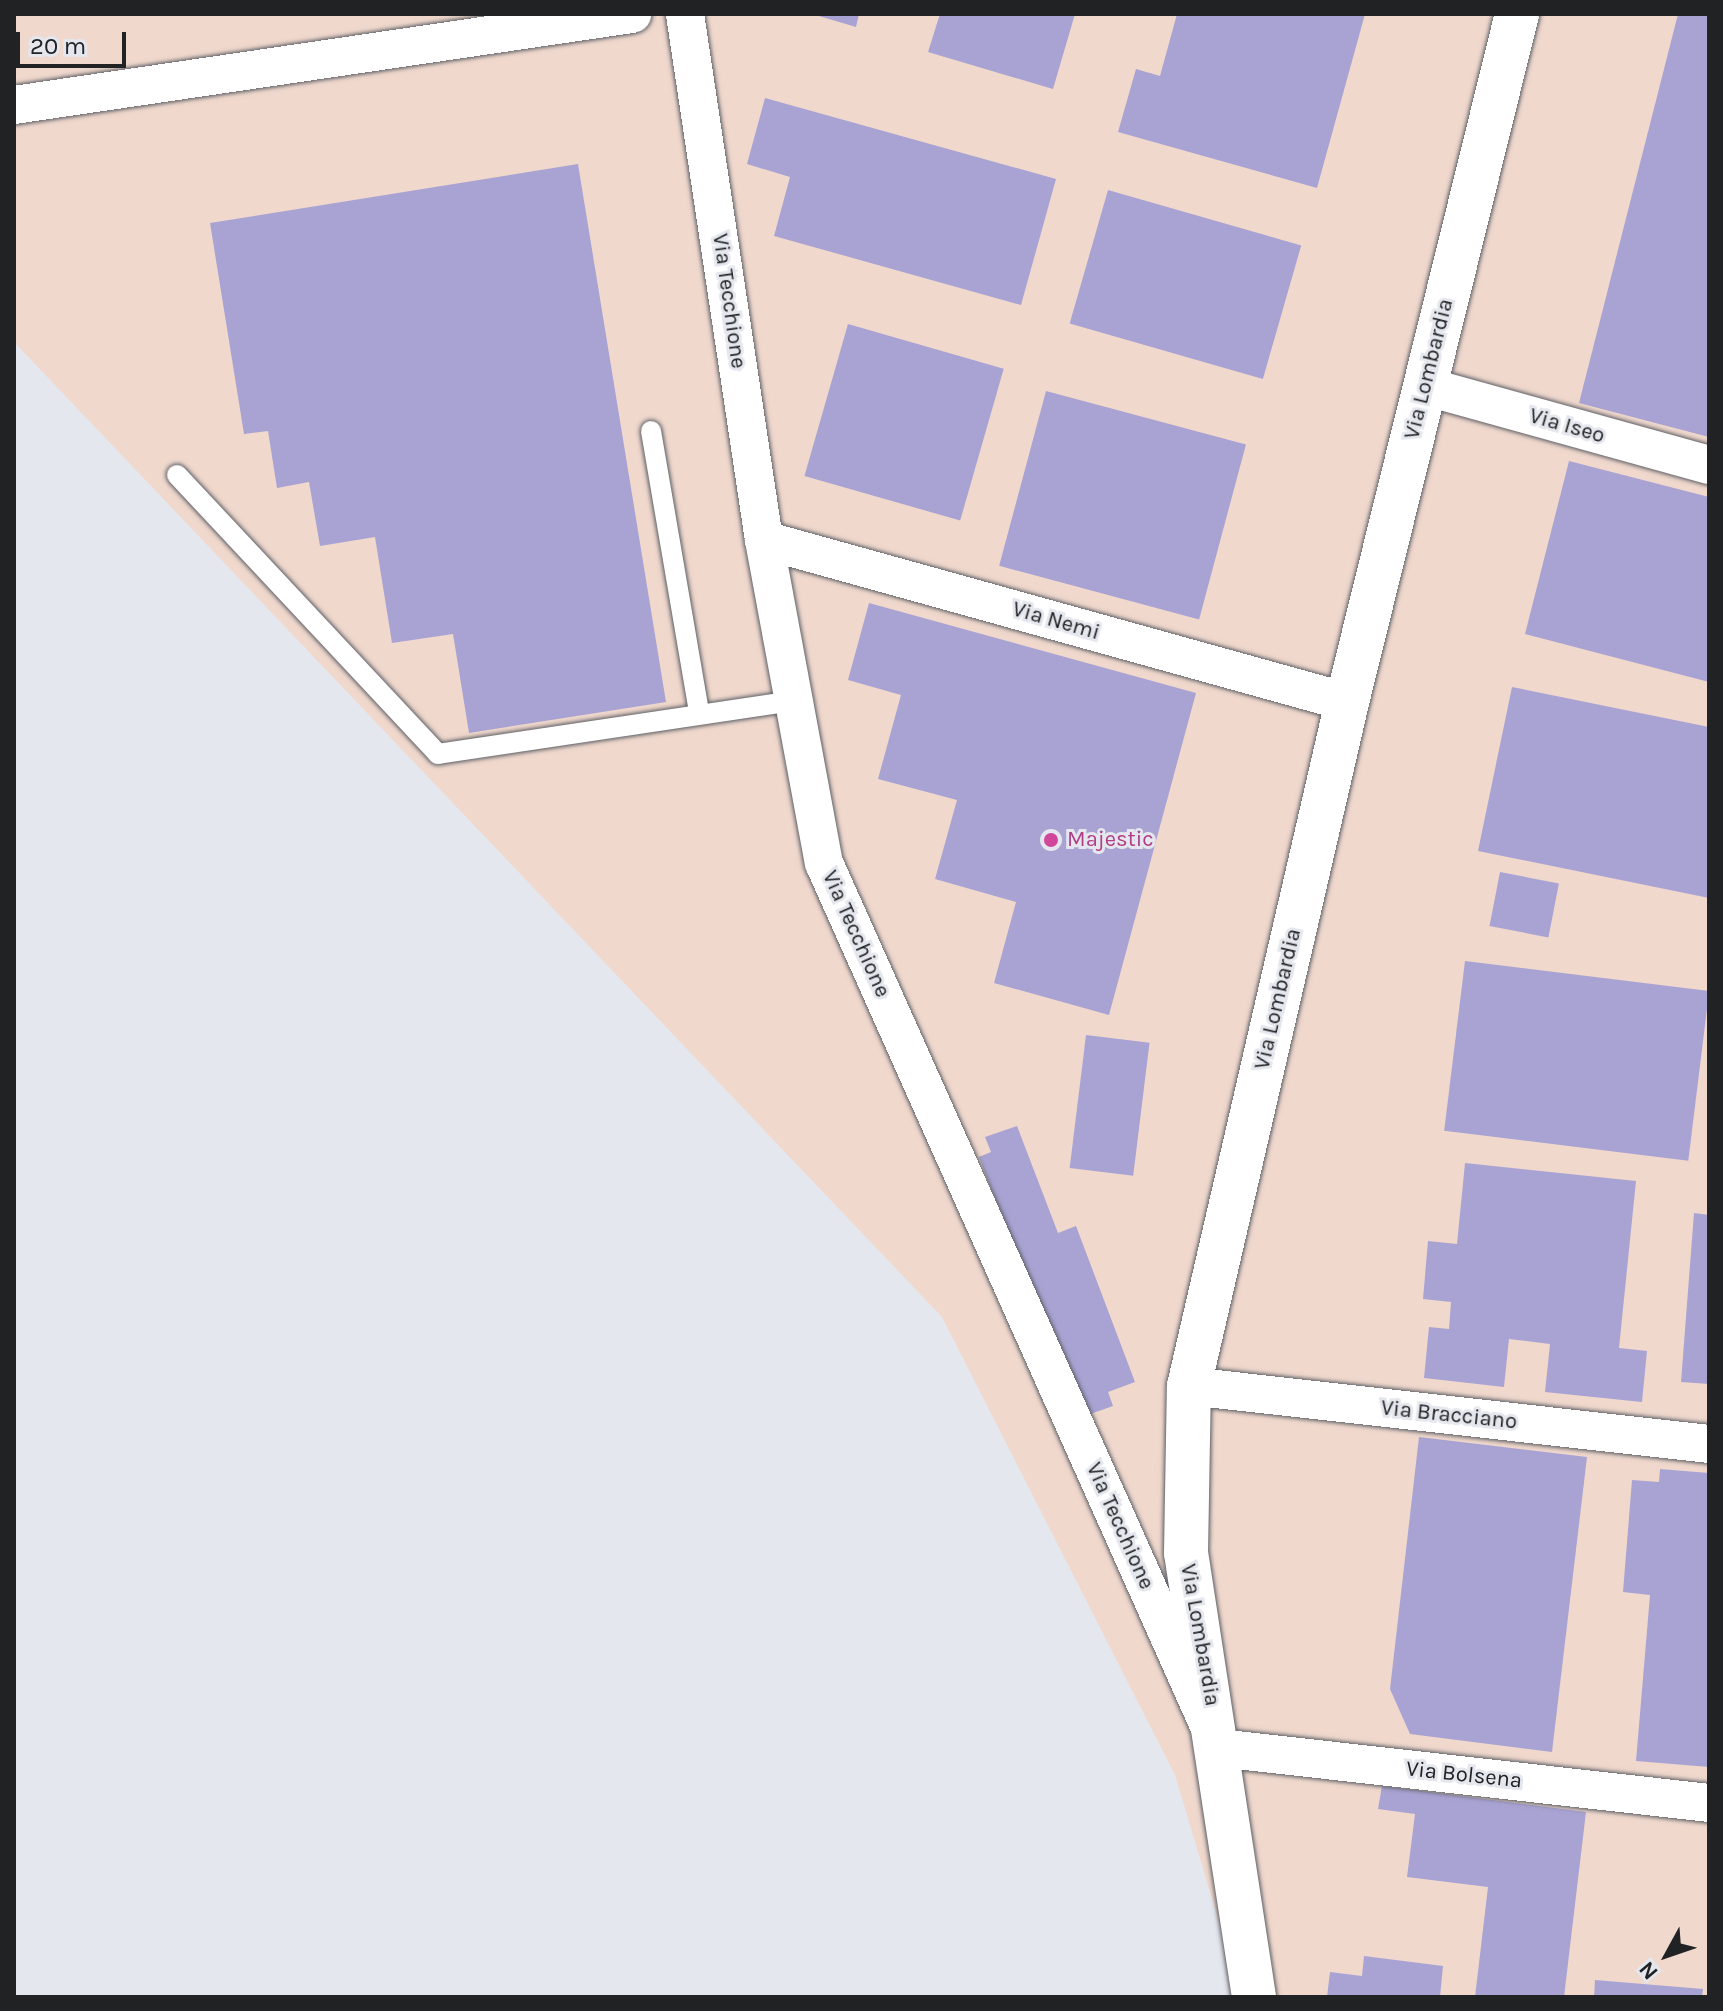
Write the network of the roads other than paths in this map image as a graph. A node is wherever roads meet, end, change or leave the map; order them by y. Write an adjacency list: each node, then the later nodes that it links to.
1 (632, 14): 4 (street)
2 (685, 14): 9 (street, Via Tecchione)
3 (1517, 14): 5 (street, Via Lombardia)
4 (14, 105)
5 (1424, 386): 7 (street, Via Iseo); 11 (street, Via Lombardia)
6 (651, 431): 12 (lane)
7 (1709, 465)
8 (177, 475): 12 (lane)
9 (764, 540): 10 (street, Via Tecchione); 11 (street, Via Nemi)
10 (794, 701): 12 (lane); 15 (street, Via Tecchione)
11 (1347, 702): 13 (street, Via Lombardia)
12 (699, 712)
13 (1189, 1386): 14 (street, Via Bracciano); 15 (street, Via Lombardia)
14 (1709, 1444)
15 (1219, 1748): 16 (street, Via Bolsena); 17 (street, Via Lombardia)
16 (1709, 1803)
17 (1254, 1997)

